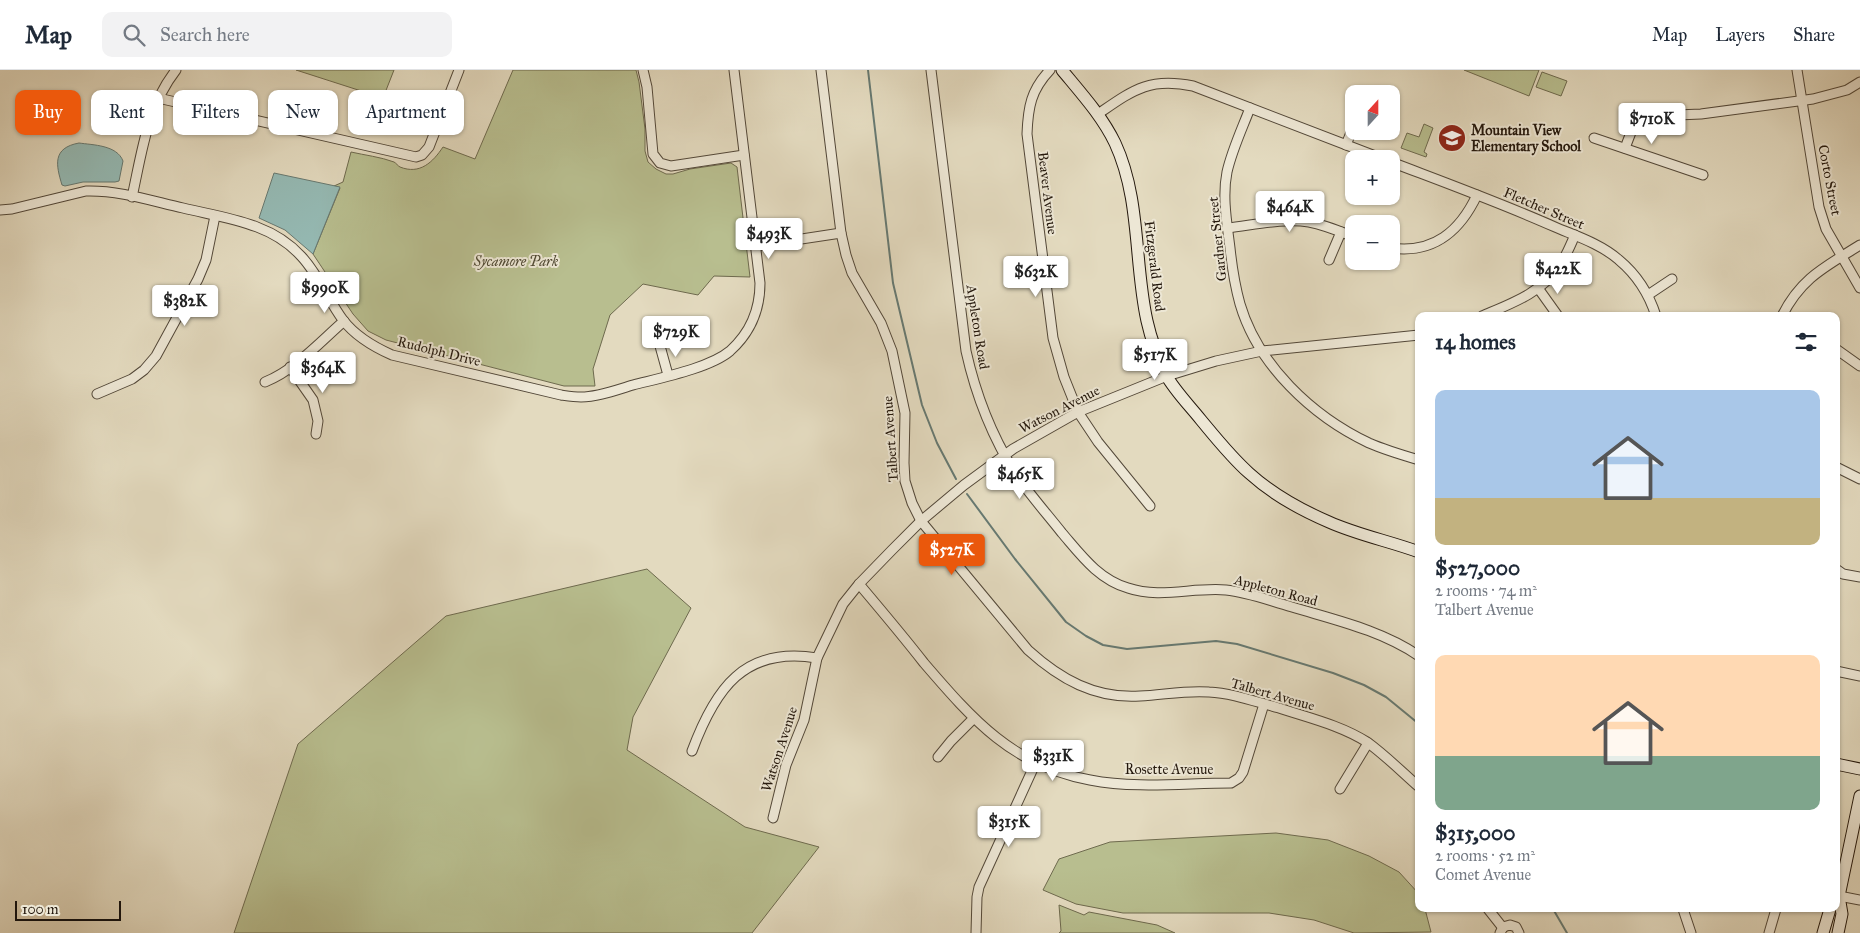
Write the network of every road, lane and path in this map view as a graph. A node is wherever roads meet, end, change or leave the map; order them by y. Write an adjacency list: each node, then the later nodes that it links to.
1 (176, 70): 11 (street)
2 (459, 70): 12 (street)
3 (643, 70): 22 (street)
4 (734, 70): 22 (street, Rudolph Drive)
5 (821, 70): 30 (street, Talbert Avenue)
6 (931, 70): 60 (street, Appleton Road)
7 (1050, 70): 58 (street, Beaver Avenue)
8 (1062, 70): 15 (main road, Fitzgerald Road)
9 (1797, 70): 13 (street, Corto Street)
10 (1860, 82): 13 (street)
11 (162, 90)
12 (163, 99)
13 (1802, 101): 20 (street); 37 (street, Corto Street)
14 (1250, 108): 15 (street); 19 (street); 29 (street, Gardner Street)
15 (1098, 114): 54 (main road, Fitzgerald Road)
16 (146, 135): 26 (street)
17 (1594, 138): 20 (street)
18 (1348, 140): 19 (street)
19 (1346, 145): 21 (street)
20 (1625, 148): 24 (street)
21 (1359, 150)
22 (744, 155): 35 (street, Rudolph Drive)
23 (1400, 165): 25 (street, Fletcher Street)
24 (1702, 175)
25 (1478, 195): 33 (street, Fletcher Street); 36 (street)
26 (132, 197): 27 (street, Rudolph Drive); 28 (street, Rudolph Drive)
27 (0, 210)
28 (215, 216): 47 (street, Rudolph Drive); 57 (street)
29 (1228, 228): 31 (street); 50 (street, Gardner Street)
30 (841, 232): 35 (street); 65 (street, Talbert Avenue)
31 (1340, 232): 32 (street); 38 (street)
32 (1345, 234)
33 (1575, 235): 40 (street); 42 (street, Fletcher Street)
34 (1860, 245): 37 (street)
35 (755, 246): 55 (street, Rudolph Drive)
36 (1400, 250)
37 (1841, 256): 41 (street, Corto Street); 46 (street)
38 (1329, 260)
39 (1672, 279): 42 (street)
40 (1538, 288): 43 (street); 44 (street)
41 (1860, 288)
42 (1648, 294): 45 (street, Fletcher Street)
43 (1491, 312)
44 (1555, 312)
45 (1655, 312)
46 (1784, 312)
47 (344, 321): 53 (street); 55 (street, Rudolph Drive)
48 (1415, 335): 50 (street, Watson Avenue)
49 (660, 346): 55 (street)
50 (1262, 351): 54 (street, Watson Avenue); 61 (street, Gardner Street)
51 (1840, 352): 52 (street)
52 (1860, 366)
53 (290, 367): 56 (street); 59 (street)
54 (1167, 376): 58 (street, Watson Avenue); 66 (main road, Fitzgerald Road)
55 (664, 377)
56 (265, 382)
57 (97, 394)
58 (1078, 412): 60 (street, Watson Avenue); 64 (street, Beaver Avenue)
59 (316, 434)
60 (1004, 455): 65 (street, Watson Avenue); 70 (street, Appleton Road)
61 (1415, 459)
62 (1840, 469): 63 (street)
63 (1860, 480)
64 (1150, 506)
65 (921, 521): 69 (street, Watson Avenue); 74 (street, Talbert Avenue)
66 (1415, 551)
67 (1840, 572): 68 (street)
68 (1860, 577)
69 (859, 584): 71 (street, Watson Avenue); 75 (street, Rosette Avenue)
70 (1415, 654)
71 (817, 658): 77 (street); 85 (street, Watson Avenue)
72 (1840, 672): 73 (street)
73 (1860, 676)
74 (1264, 704): 76 (street, Talbert Avenue); 79 (street, Rosette Avenue)
75 (973, 718): 78 (street); 79 (street, Rosette Avenue)
76 (1368, 743): 82 (street, Talbert Avenue); 83 (street)
77 (692, 751)
78 (938, 757)
79 (1036, 762): 95 (street)
80 (1840, 765): 81 (main road)
81 (1860, 768)
82 (1415, 784)
83 (1340, 789)
84 (1860, 796): 86 (main road)
85 (773, 818)
86 (1840, 889)
87 (1840, 898): 88 (street)
88 (1860, 900)
89 (1840, 906): 100 (main road)
90 (1490, 912): 94 (street)
91 (1684, 912): 97 (street)
92 (1775, 912): 98 (street)
93 (1829, 912): 99 (main road)
94 (1501, 930): 96 (street)
95 (976, 933)
96 (1519, 933)
97 (1691, 933)
98 (1769, 933)
99 (1823, 933)
100 (1838, 933)

